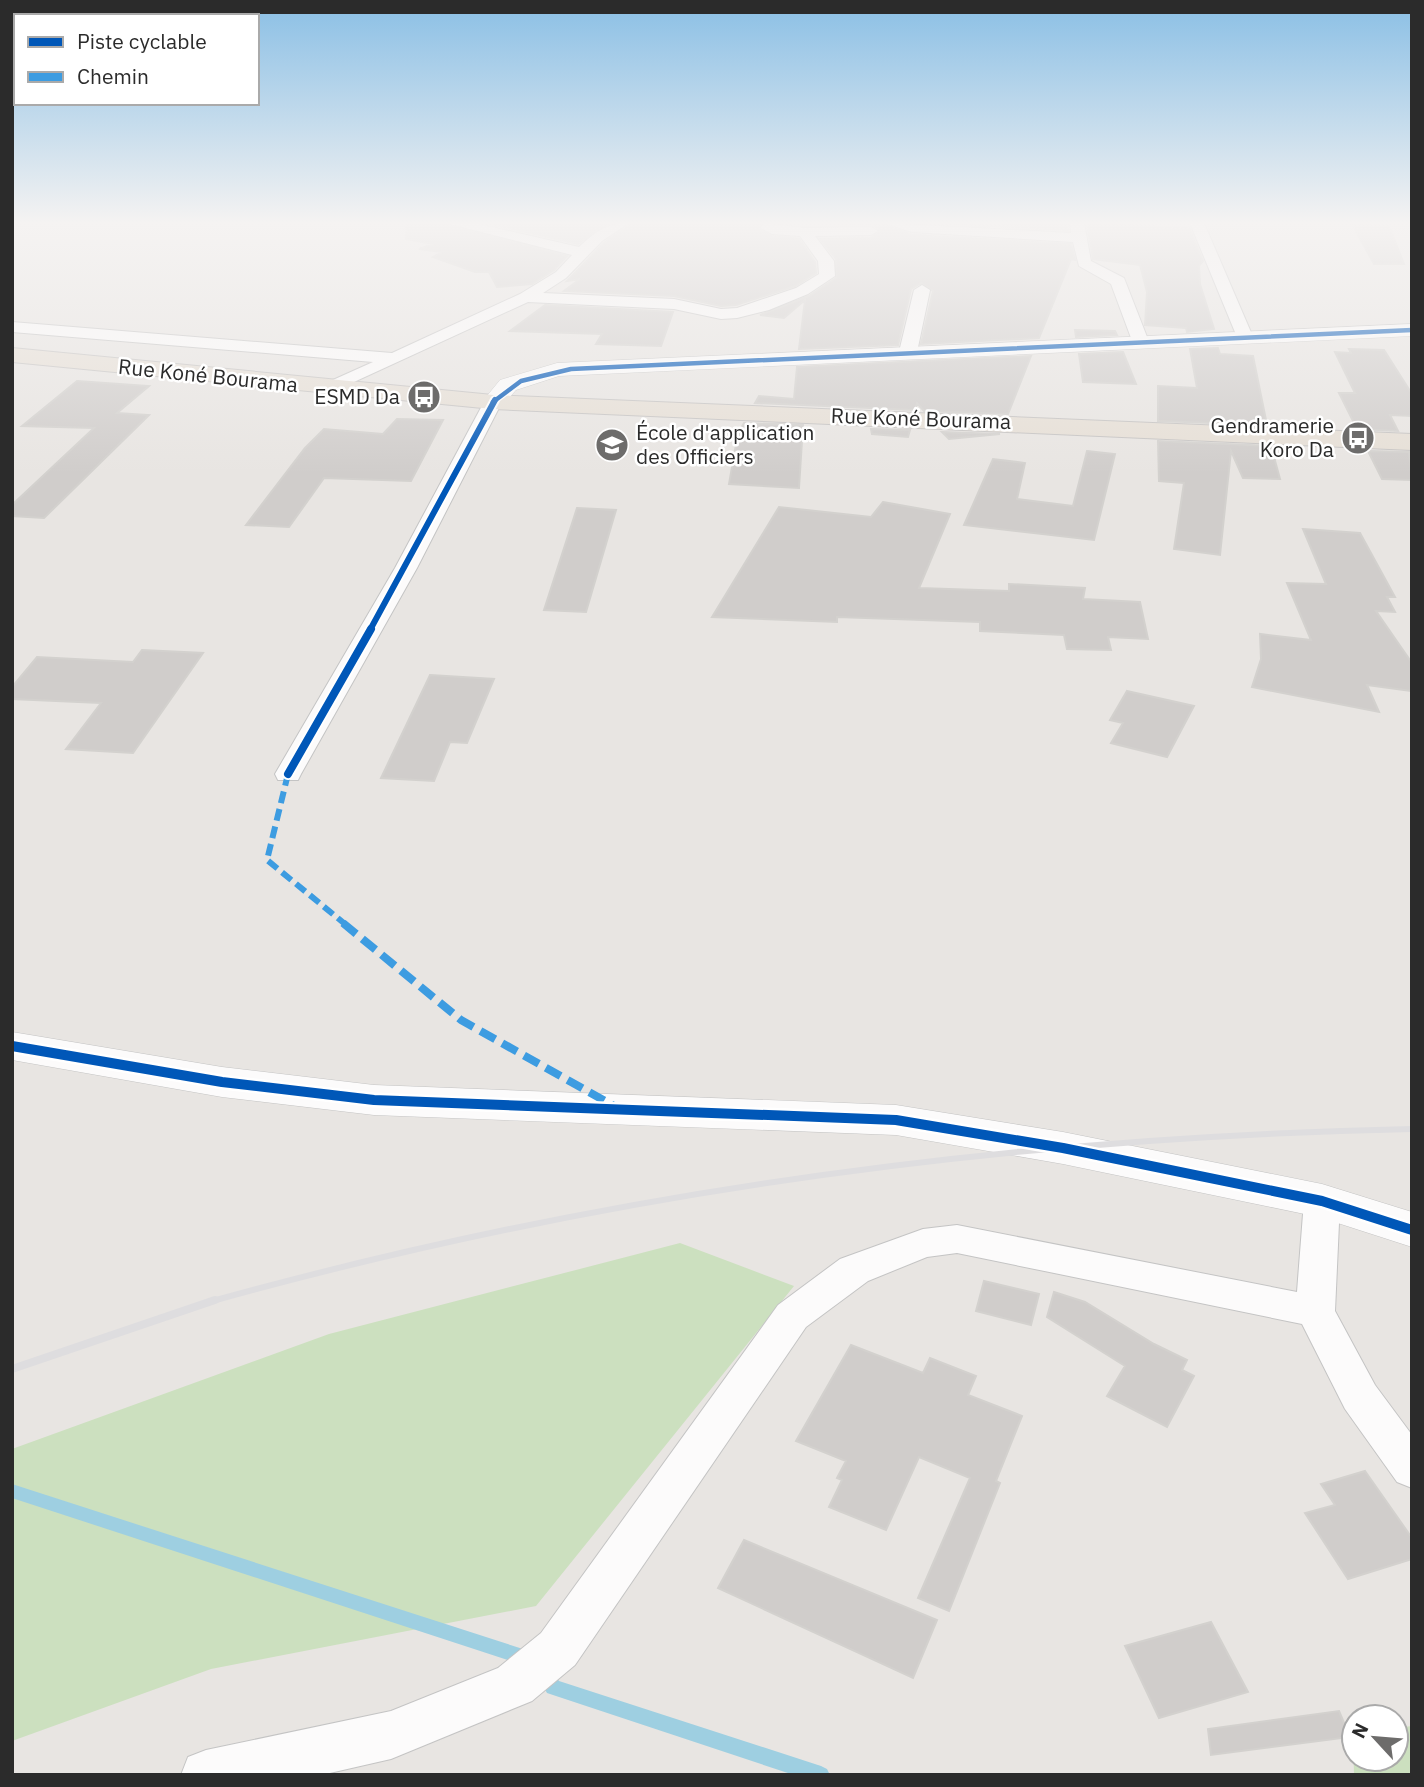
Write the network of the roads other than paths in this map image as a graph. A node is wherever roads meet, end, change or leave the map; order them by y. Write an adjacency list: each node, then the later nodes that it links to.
1 (506, 306): 13 (street)
2 (685, 306): 3 (street)
3 (765, 306)
4 (918, 306): 11 (street)
5 (1127, 306): 10 (street)
6 (1232, 306): 9 (street)
7 (12, 327): 13 (street)
8 (1412, 330): 9 (street)
9 (1245, 337): 10 (street)
10 (1140, 342): 11 (street)
11 (908, 352): 15 (street)
12 (12, 355): 14 (highway, Rue Koné Bourama)
13 (393, 358): 14 (street)
14 (330, 388): 15 (highway, Rue Koné Bourama)
15 (493, 402): 16 (highway, Rue Koné Bourama); 17 (street)
16 (1412, 442)
17 (288, 774)
18 (12, 1046): 19 (street)
19 (1322, 1201): 20 (street); 21 (street)
20 (1412, 1230)
21 (1315, 1311): 22 (street); 23 (street)
22 (1412, 1469)
23 (206, 1775)

